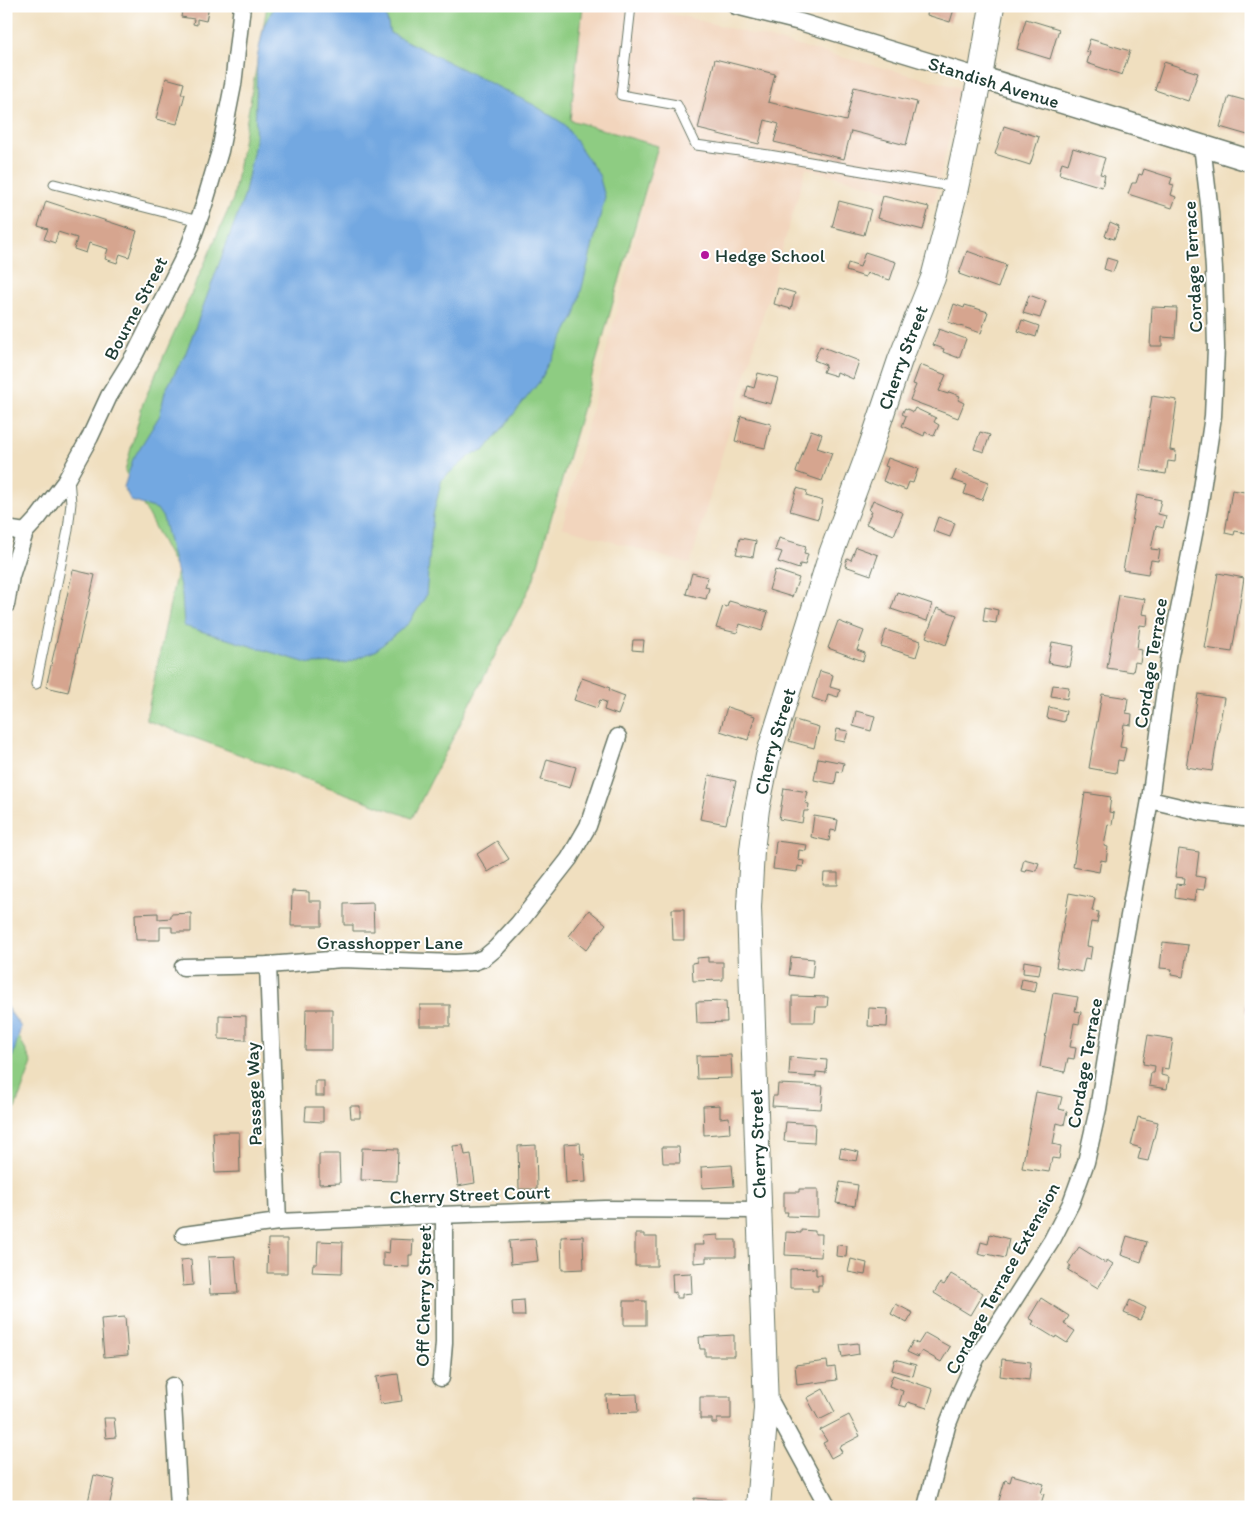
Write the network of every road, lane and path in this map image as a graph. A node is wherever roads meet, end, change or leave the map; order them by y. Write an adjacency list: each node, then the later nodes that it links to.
1 (242, 6): 10 (street, Bourne Street)
2 (631, 6): 9 (lane)
3 (736, 6): 5 (street, Standish Avenue)
4 (992, 6): 5 (main road, Cherry Street)
5 (980, 77): 6 (street, Standish Avenue); 9 (main road, Cherry Street)
6 (1202, 145): 7 (street, Standish Avenue); 17 (street, Cordage Terrace)
7 (1251, 161)
8 (54, 184): 10 (lane)
9 (956, 187): 22 (main road, Cherry Street)
10 (199, 221): 11 (street, Bourne Street)
11 (69, 475): 13 (street, Bourne Street); 15 (lane)
12 (6, 529): 13 (street)
13 (24, 532): 14 (street, Bourne Street)
14 (6, 605)
15 (36, 684)
16 (618, 737): 19 (street, Grasshopper Lane)
17 (1150, 800): 18 (street); 21 (street, Cordage Terrace)
18 (1251, 819)
19 (268, 965): 20 (street, Grasshopper Lane); 24 (street, Passage Way)
20 (183, 967)
21 (1078, 1184): 32 (street, Cordage Terrace Extension)
22 (759, 1210): 23 (street, Cherry Street Court); 28 (main road, Cherry Street)
23 (444, 1215): 24 (street, Cherry Street Court); 26 (street, Off Cherry Street)
24 (278, 1222): 25 (street, Cherry Street Court)
25 (184, 1235)
26 (441, 1378)
27 (172, 1386): 29 (street)
28 (766, 1393): 30 (main road, Cherry Street); 31 (street)
29 (179, 1507)
30 (758, 1507)
31 (828, 1507)
32 (926, 1507)

